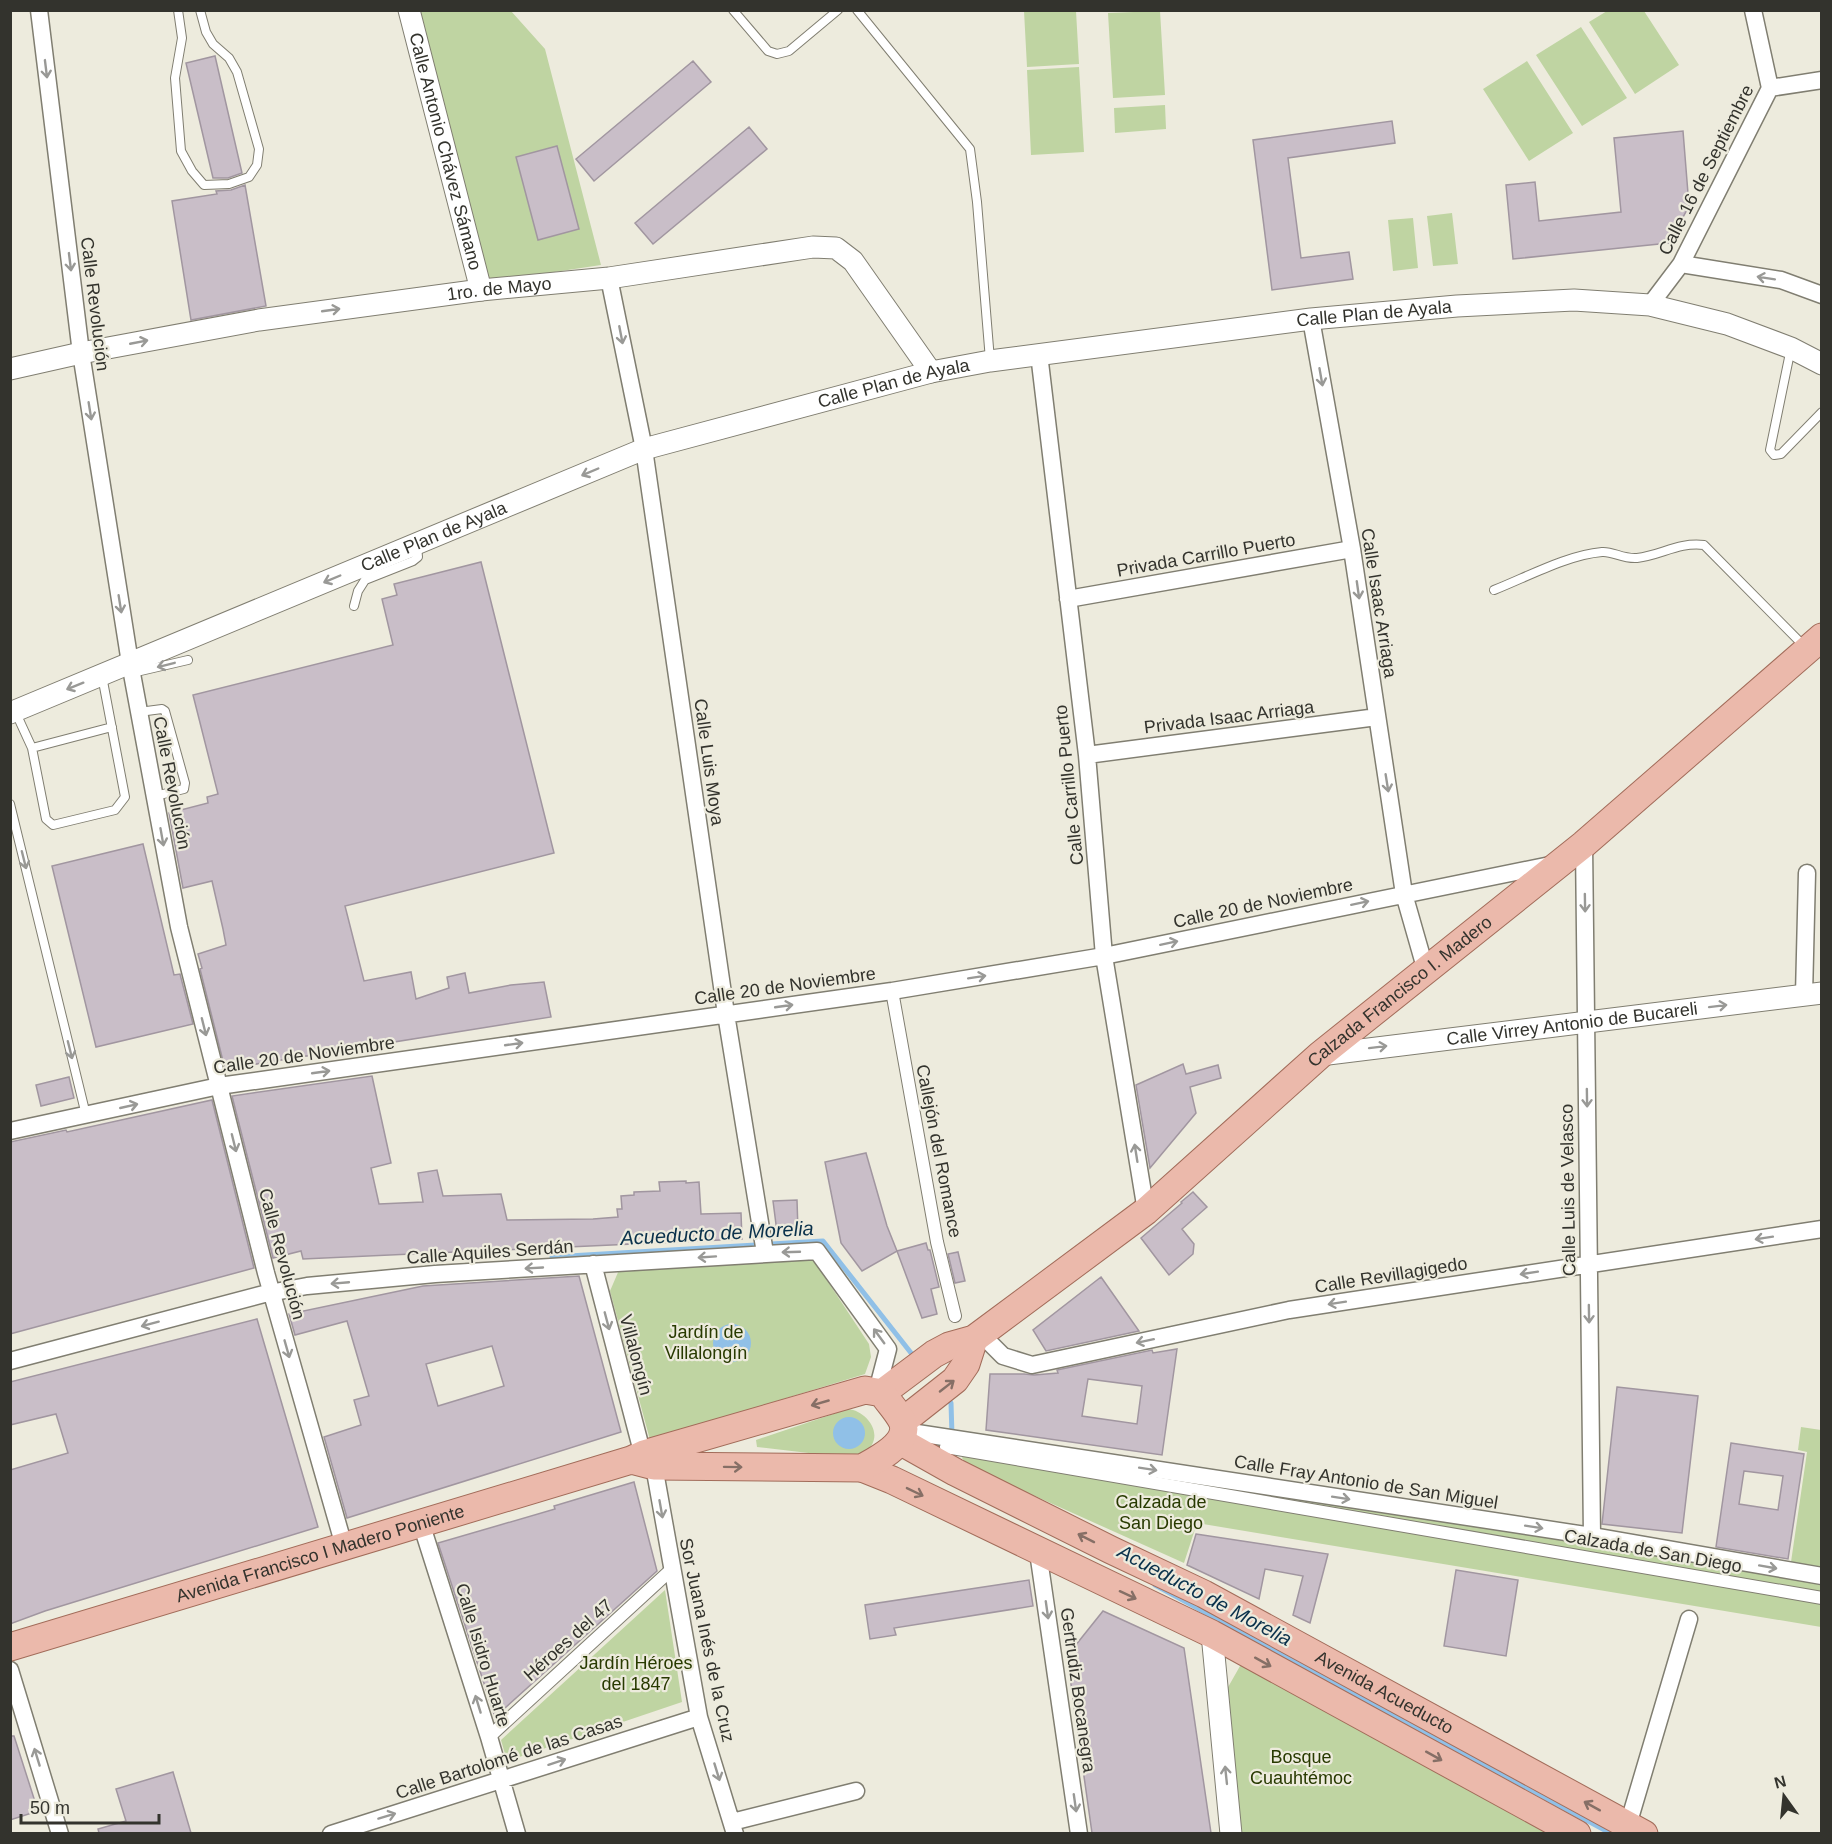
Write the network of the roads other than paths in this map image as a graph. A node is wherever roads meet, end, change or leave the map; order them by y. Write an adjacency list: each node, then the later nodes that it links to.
1 (39, 10): 18 (street, Calle Revolución, one-way to 18)
2 (178, 10): 3 (lane)
3 (200, 10)
4 (410, 10): 13 (street, Calle Antonio Chávez Sámano)
5 (733, 10): 6 (lane)
6 (838, 10)
7 (857, 10): 20 (lane)
8 (1754, 10): 10 (street, Calle 16 de Septiembre)
9 (1821, 80): 10 (street)
10 (1770, 88): 11 (street, Calle 16 de Septiembre)
11 (1682, 264): 14 (street, one-way to 11); 15 (street, Calle 16 de Septiembre)
12 (609, 278): 13 (street, 1ro. de Mayo); 23 (street, 1ro. de Mayo); 25 (street, Calle Luis Moya, one-way to 25)
13 (481, 290): 18 (street, 1ro. de Mayo, one-way to 13)
14 (1821, 295)
15 (1650, 305): 16 (street, Calle Plan de Ayala); 17 (street, Calle Plan de Ayala)
16 (1311, 319): 19 (street, Calle Plan de Ayala); 27 (street, Calle Isaac Arriaga, one-way to 27)
17 (1791, 348): 21 (street, Calle Plan de Ayala); 24 (lane)
18 (81, 353): 22 (street, 1ro. de Mayo); 33 (street, Calle Revolución, one-way to 33)
19 (1039, 354): 20 (street, Calle Plan de Ayala); 29 (street, Calle Carrillo Puerto)
20 (990, 361): 23 (street, Calle Plan de Ayala)
21 (1821, 364)
22 (10, 369)
23 (931, 372): 25 (street, Calle Plan de Ayala)
24 (1821, 412)
25 (644, 449): 26 (street, Calle Plan de Ayala, one-way to 26); 51 (street, Calle Luis Moya)
26 (416, 544): 30 (lane); 33 (street, Calle Plan de Ayala, one-way to 33)
27 (1352, 549): 29 (street, Privada Carrillo Puerto); 37 (street, Calle Isaac Arriaga, one-way to 37)
28 (1494, 590): 31 (lane)
29 (1068, 599): 40 (street, Calle Carrillo Puerto)
30 (354, 606)
31 (1814, 643): 43 (main road, Calzada Francisco I. Madero)
32 (188, 660): 33 (lane, one-way to 33)
33 (131, 668): 34 (street, Calle Plan de Ayala); 36 (street, Calle Revolución)
34 (102, 675): 35 (street, Calle Plan de Ayala, one-way to 35); 38 (lane)
35 (12, 712): 39 (lane)
36 (139, 712): 41 (street, Calle Revolución); 41 (lane)
37 (1377, 717): 40 (street, Privada Isaac Arriaga); 46 (street, Calle Isaac Arriaga, one-way to 46)
38 (112, 726): 39 (lane); 39 (lane)
39 (32, 748)
40 (1087, 755): 47 (street, Calle Carrillo Puerto)
41 (155, 796): 54 (street, Calle Revolución, one-way to 54)
42 (10, 804): 55 (lane, one-way to 55)
43 (1584, 844): 44 (main road, Calzada Francisco I. Madero); 52 (street, Calle Luis de Velasco, one-way to 52)
44 (1563, 862): 46 (street, Calle 20 de Noviembre); 48 (main road, Calzada Francisco I. Madero)
45 (1807, 873): 50 (street)
46 (1404, 894): 47 (street, Calle 20 de Noviembre, one-way to 46); 48 (street, Calle Isaac Arriaga)
47 (1104, 957): 49 (street, Calle 20 de Noviembre, one-way to 47); 57 (street, Calle Carrillo Puerto, one-way to 47)
48 (1426, 971): 53 (main road, Calzada Francisco I. Madero)
49 (892, 991): 51 (street, Calle 20 de Noviembre, one-way to 49); 63 (street, Callejón del Romance)
50 (1813, 994): 52 (street, Calle Virrey Antonio de Bucareli, one-way to 50)
51 (726, 1014): 54 (street, Calle 20 de Noviembre, one-way to 51); 59 (street, Calle Luis Moya)
52 (1586, 1022): 53 (street, Calle Virrey Antonio de Bucareli, one-way to 52); 61 (street, Calle Luis de Velasco, one-way to 61)
53 (1320, 1054): 57 (main road, Calzada Francisco I. Madero)
54 (219, 1086): 55 (street, Calle 20 de Noviembre, one-way to 54); 62 (street, Calle Revolución, one-way to 62)
55 (87, 1116): 56 (street, Calle 20 de Noviembre)
56 (10, 1131)
57 (1146, 1211): 64 (main road, Calzada Francisco I. Madero)
58 (1821, 1229): 61 (street, Calle Revillagigedo, one-way to 61)
59 (765, 1253): 60 (street, Calle Aquiles Serdán, one-way to 60); 66 (street, Calle Aquiles Serdán, one-way to 59)
60 (592, 1264): 62 (street, Calle Aquiles Serdán, one-way to 62); 69 (street, Villalongín, one-way to 69)
61 (1589, 1264): 64 (street, Calle Revillagigedo, one-way to 64); 72 (street, Calle Luis de Velasco, one-way to 72)
62 (272, 1292): 65 (street, Calle Aquiles Serdán, one-way to 65); 73 (street, Calle Revolución, one-way to 73)
63 (955, 1316)
64 (977, 1336): 66 (main road); 67 (main road, one-way to 64)
65 (10, 1361)
66 (879, 1392): 67 (main road); 69 (main road, Avenida Francisco I Madero Poniente, one-way to 69)
67 (902, 1431): 70 (main road); 72 (street, Calle Fray Antonio de San Miguel, one-way to 72); 87 (main road, Avenida Acueducto, one-way to 67)
68 (946, 1447): 77 (street, Calzada de San Diego)
69 (643, 1460): 70 (main road, one-way to 70); 71 (main road, Avenida Francisco I Madero Poniente); 75 (street, Sor Juana Inés de la Cruz, one-way to 75)
70 (862, 1468): 74 (main road, Avenida Acueducto, one-way to 74)
71 (421, 1523): 73 (main road, Avenida Francisco I Madero Poniente); 83 (street, Calle Isidro Huarte, one-way to 71)
72 (1592, 1536): 76 (street, Calle Fray Antonio de San Miguel, one-way to 76)
73 (344, 1546): 80 (main road, Avenida Francisco I Madero Poniente)
74 (1038, 1552): 79 (main road, Avenida Acueducto, one-way to 79); 91 (street, Gertrudiz Bocanegra, one-way to 91)
75 (672, 1569): 82 (street, Sor Juana Inés de la Cruz); 83 (street, Héroes del 47)
76 (1821, 1576)
77 (1821, 1598)
78 (1689, 1619): 87 (street)
79 (1212, 1634): 92 (street, one-way to 79); 93 (main road, Avenida Acueducto, one-way to 93)
80 (10, 1647)
81 (10, 1670): 88 (street, one-way to 81)
82 (699, 1717): 84 (street, Calle Bartolomé de las Casas, one-way to 82); 86 (street, Sor Juana Inés de la Cruz, one-way to 86)
83 (489, 1737): 84 (street, Calle Isidro Huarte)
84 (501, 1780): 89 (street, Calle Bartolomé de las Casas, one-way to 84); 90 (street, Calle Isidro Huarte)
85 (856, 1791): 86 (street)
86 (734, 1828)
87 (1636, 1829)
88 (60, 1833)
89 (331, 1833)
90 (517, 1833)
91 (1079, 1833)
92 (1231, 1833)
93 (1577, 1833)

